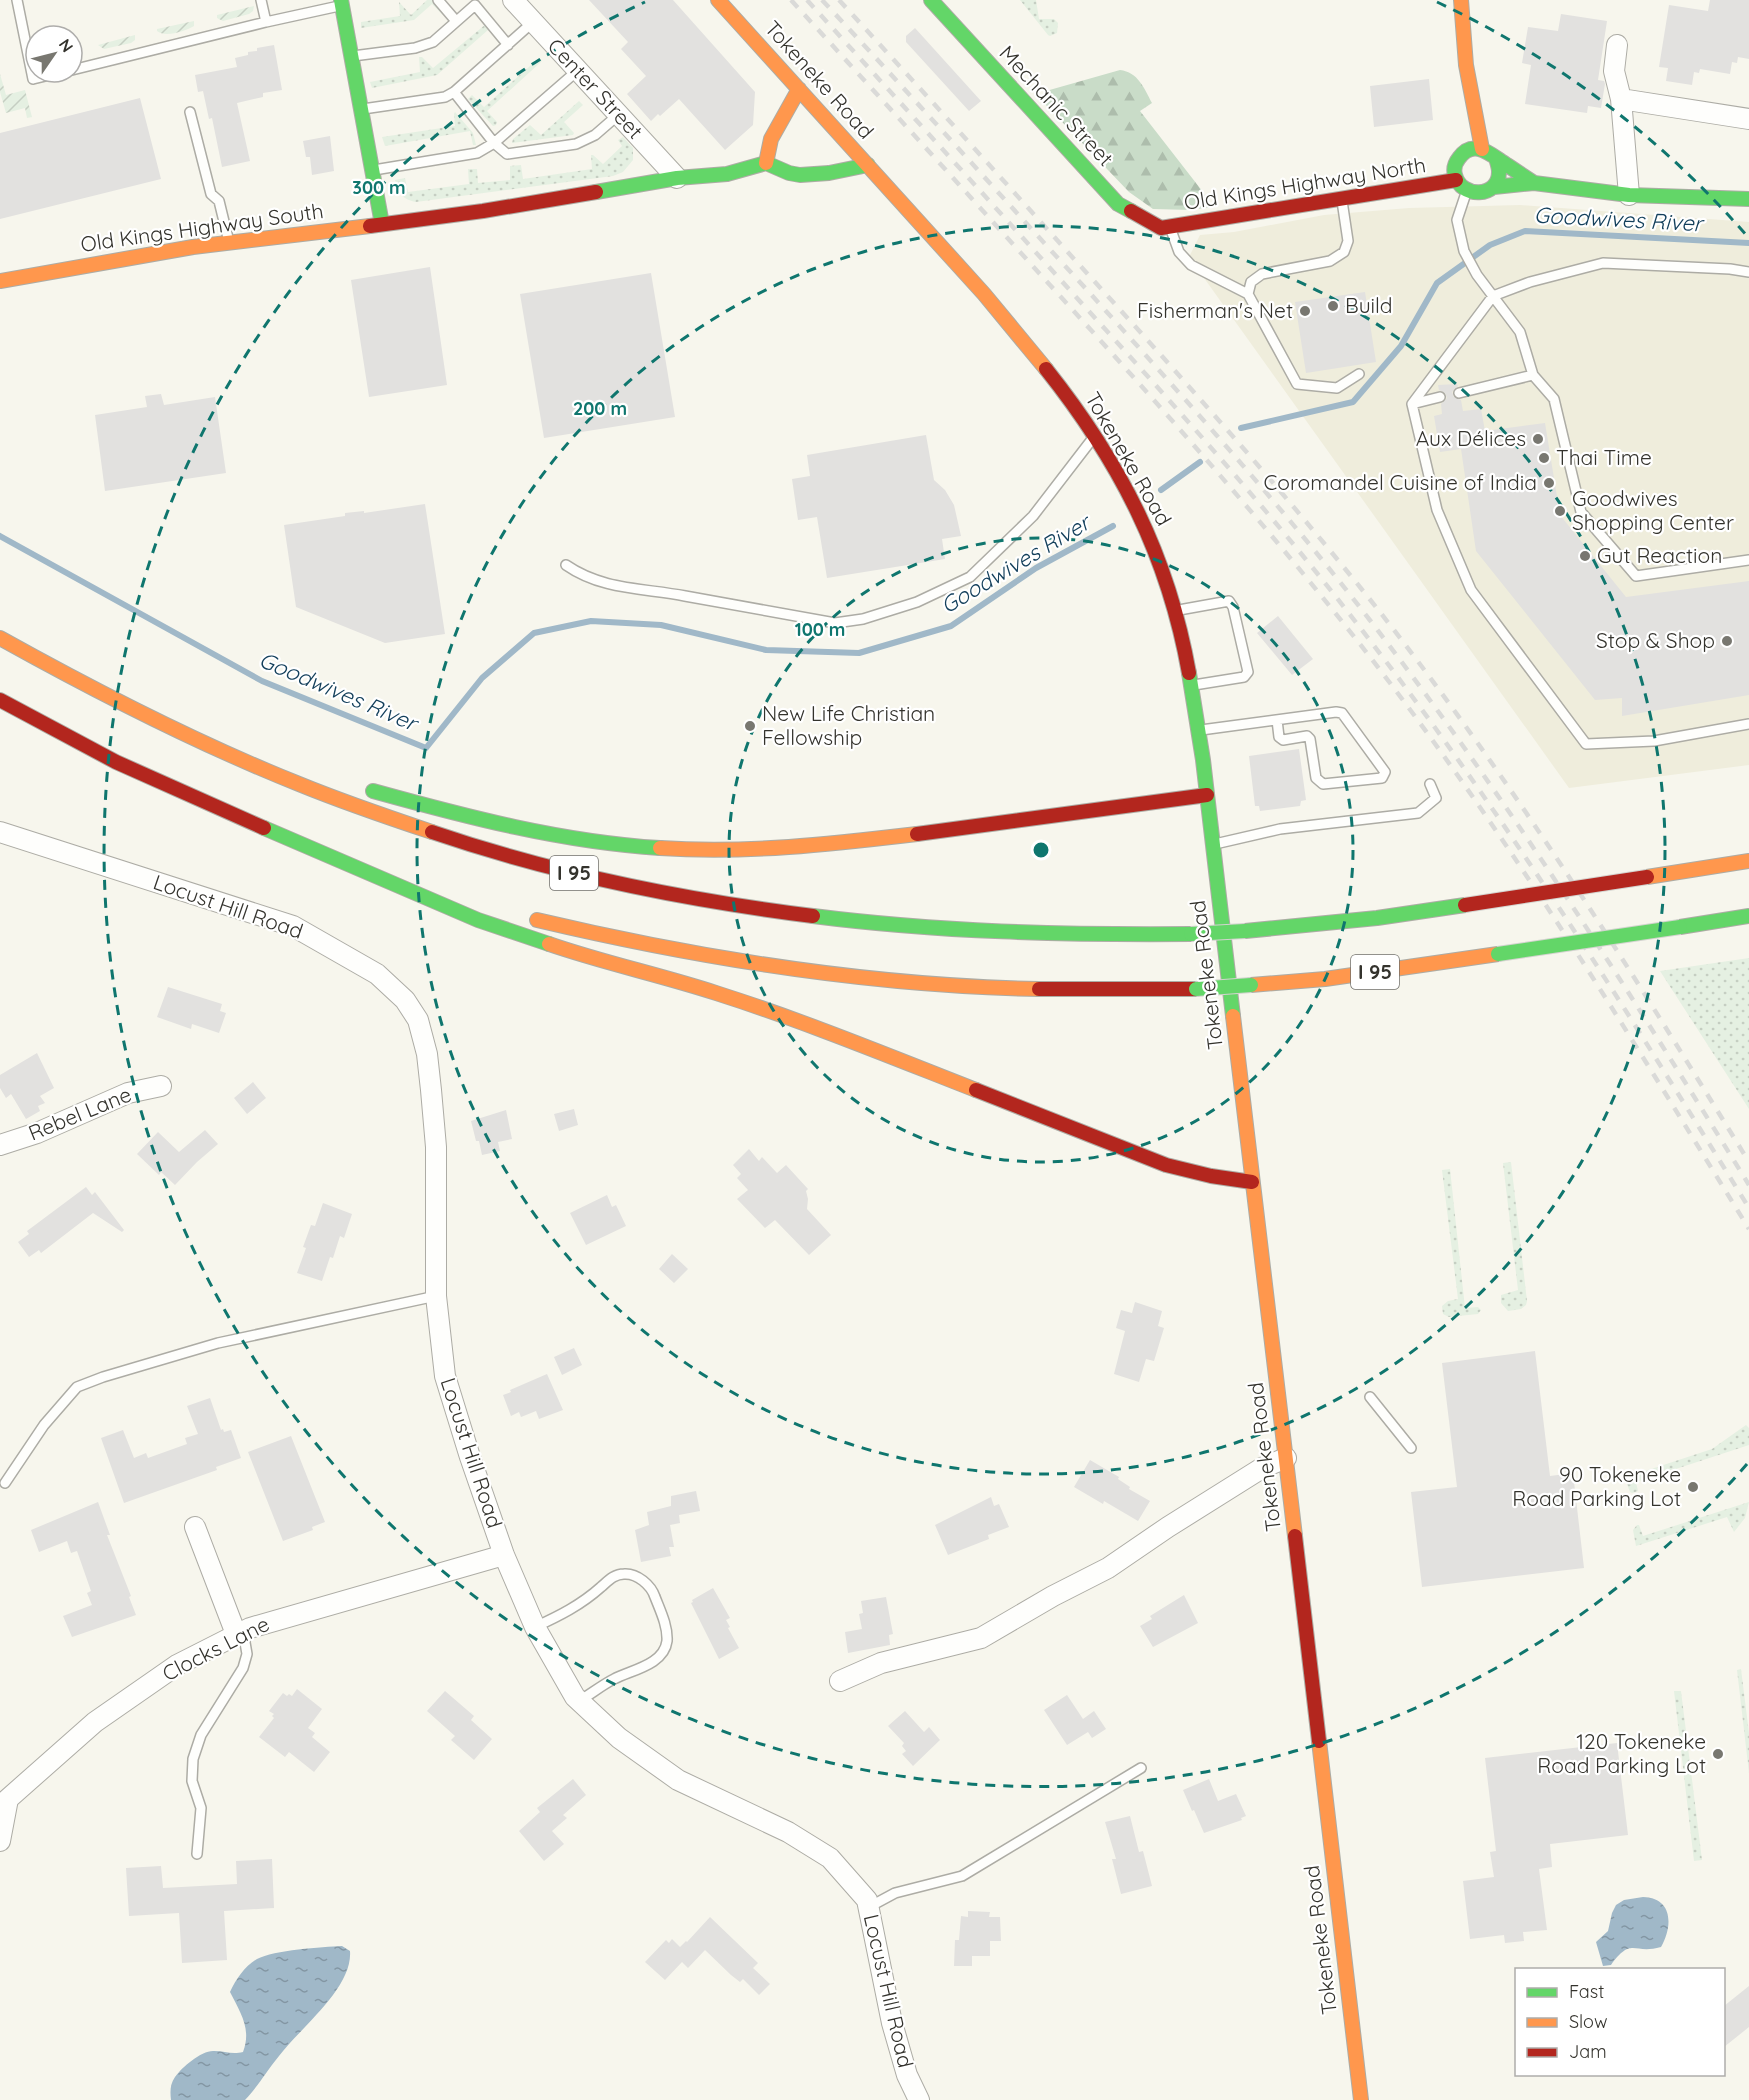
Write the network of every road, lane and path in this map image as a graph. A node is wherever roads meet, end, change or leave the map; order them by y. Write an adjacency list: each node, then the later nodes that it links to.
1 (16, 0): 13 (lane)
2 (261, 0): 11 (lane)
3 (438, 0): 10 (lane)
4 (513, 0): 12 (street, Center Street)
5 (718, 0): 19 (main road, Tokeneke Road)
6 (931, 0): 41 (main road, Mechanic Street)
7 (1461, 0): 27 (main road)
8 (341, 3): 11 (lane); 16 (main road)
9 (472, 3): 10 (lane); 14 (lane)
10 (456, 21): 16 (lane)
11 (266, 22): 17 (lane)
12 (533, 22): 14 (lane); 18 (street, Center Street)
13 (24, 37)
14 (508, 45): 20 (lane)
15 (1617, 45): 21 (street)
16 (350, 56): 22 (main road)
17 (84, 67)
18 (577, 70): 24 (street, Center Street); 26 (lane)
19 (799, 89): 29 (main road); 30 (main road, Tokeneke Road)
20 (454, 92): 22 (lane); 26 (lane)
21 (1621, 99): 25 (street); 37 (street)
22 (360, 109): 31 (main road)
23 (190, 112): 42 (lane)
24 (618, 115): 26 (lane); 32 (street, Center Street)
25 (1749, 119)
26 (494, 143): 31 (lane)
27 (1482, 148): 28 (main road); 33 (main road, Old Kings Highway North)
28 (1496, 158): 34 (main road); 35 (main road)
29 (766, 163): 30 (main road); 32 (main road, Old Kings Highway South)
30 (868, 165): 52 (main road, Tokeneke Road)
31 (372, 170): 40 (main road)
32 (677, 178): 40 (main road, Old Kings Highway South)
33 (1456, 180): 36 (main road, Old Kings Highway North); 38 (main road, Old Kings Highway North)
34 (1534, 183): 35 (main road); 37 (main road)
35 (1494, 187): 36 (main road)
36 (1466, 191): 46 (lane)
37 (1629, 195): 39 (main road)
38 (1342, 199): 41 (main road, Old Kings Highway North); 45 (lane)
39 (1749, 199)
40 (382, 224): 42 (main road, Old Kings Highway South)
41 (1166, 228): 45 (lane)
42 (230, 244): 44 (main road, Old Kings Highway South)
43 (1749, 272): 46 (lane)
44 (0, 281)
45 (1248, 294): 47 (lane)
46 (1493, 296): 48 (lane); 51 (lane)
47 (1359, 374)
48 (1533, 375): 49 (lane); 53 (lane)
49 (1459, 393)
50 (1440, 397): 51 (lane)
51 (1412, 404): 60 (lane)
52 (1094, 437): 54 (lane); 55 (main road, Tokeneke Road)
53 (1749, 560)
54 (566, 565)
55 (1176, 610): 57 (main road, Tokeneke Road); 57 (lane)
56 (0, 638): 62 (main road, I 95)
57 (1191, 686): 61 (main road, Tokeneke Road)
58 (0, 700): 67 (main road)
59 (1276, 720): 59 (lane); 61 (lane)
60 (1749, 724)
61 (1198, 730): 66 (main road, Tokeneke Road)
62 (199, 742): 63 (main road); 70 (main road, I 95, bridge)
63 (310, 773)
64 (1430, 784): 69 (lane)
65 (365, 789): 66 (main road)
66 (1207, 795): 69 (main road, Tokeneke Road)
67 (253, 825): 71 (main road); 76 (main road)
68 (0, 832): 77 (street, Locust Hill Road)
69 (1213, 844): 76 (main road, Tokeneke Road)
70 (1749, 861)
71 (466, 900)
72 (528, 918): 73 (main road, I 95, bridge)
73 (1749, 918)
74 (161, 1086): 75 (street, Rebel Lane)
75 (0, 1145)
76 (1252, 1182): 80 (main road, Tokeneke Road)
77 (436, 1296): 81 (lane); 83 (street, Locust Hill Road)
78 (1370, 1397): 79 (lane)
79 (1412, 1448)
80 (1286, 1458): 86 (street); 94 (main road, Tokeneke Road)
81 (5, 1482)
82 (195, 1527): 85 (street)
83 (504, 1555): 84 (street, Locust Hill Road); 85 (street, Clocks Lane)
84 (535, 1628): 87 (street, Locust Hill Road); 87 (lane)
85 (240, 1633): 89 (street, Clocks Lane); 91 (lane)
86 (840, 1681)
87 (579, 1701): 92 (street, Locust Hill Road)
88 (1141, 1768): 92 (lane)
89 (4, 1802): 90 (street)
90 (0, 1841)
91 (196, 1854)
92 (868, 1906): 93 (street, Locust Hill Road)
93 (919, 2100)
94 (1361, 2100)

